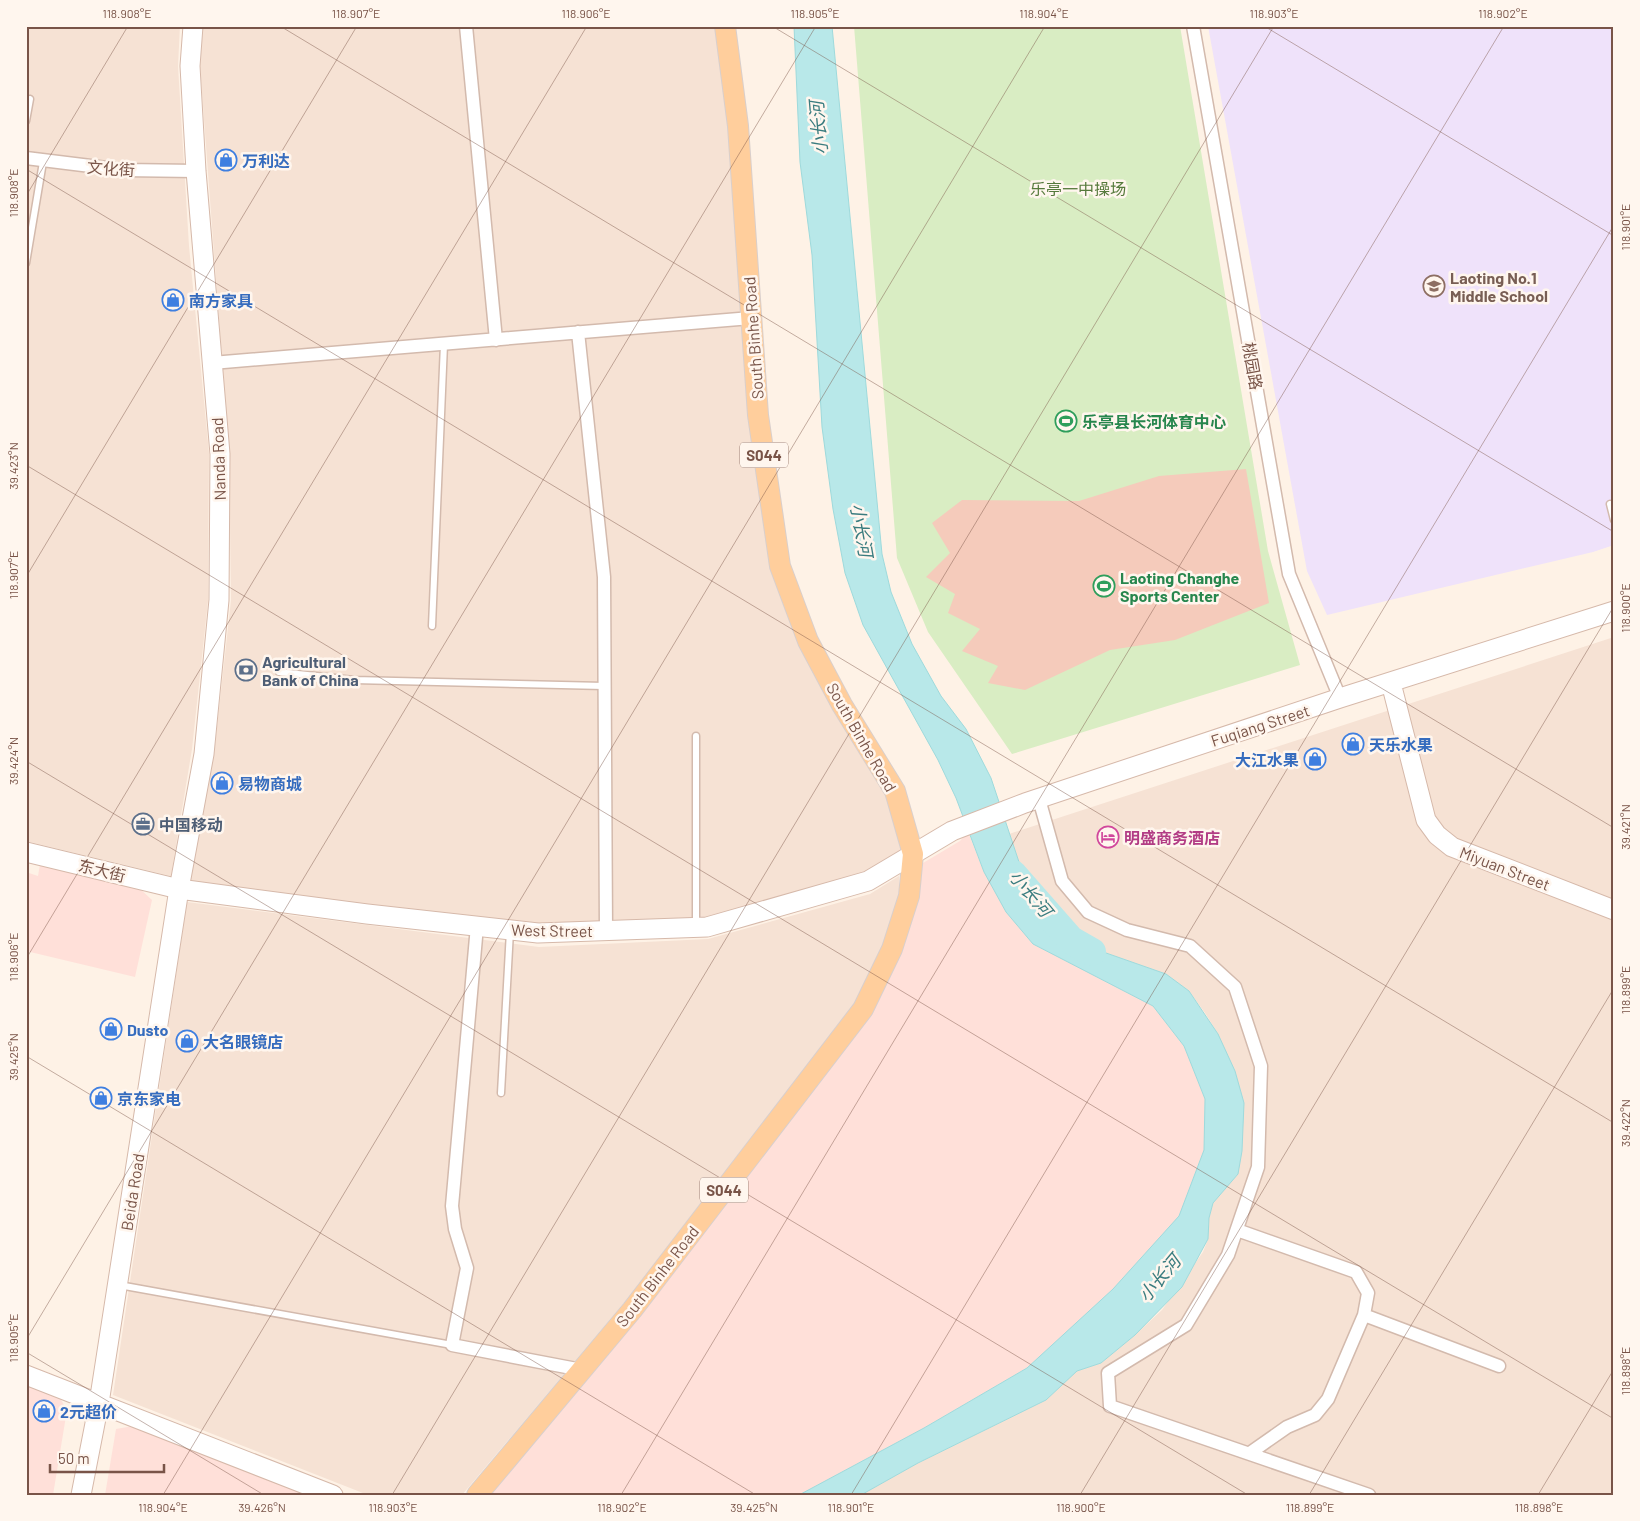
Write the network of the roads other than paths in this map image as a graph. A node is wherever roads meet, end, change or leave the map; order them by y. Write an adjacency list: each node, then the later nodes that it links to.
1 (193, 26): 9 (street, Nanda Road)
2 (466, 26): 13 (street)
3 (725, 26): 11 (main road, South Binhe Road / S044)
4 (1193, 26): 23 (street, 桃园路)
5 (30, 98): 6 (lane)
6 (26, 121)
7 (26, 158): 8 (street, 文化街)
8 (43, 162): 9 (street, 文化街); 10 (lane)
9 (196, 171): 15 (street, Nanda Road)
10 (26, 263)
11 (751, 318): 12 (street); 27 (main road, South Binhe Road / S044)
12 (578, 332): 13 (street); 22 (street)
13 (496, 340): 14 (street)
14 (444, 344): 15 (street); 19 (lane)
15 (212, 362): 28 (street, Nanda Road)
16 (1610, 504): 17 (lane)
17 (1614, 520)
18 (1614, 611): 21 (street, Fuqiang Street)
19 (432, 626)
20 (279, 672): 22 (lane)
21 (1391, 683): 23 (street, Fuqiang Street); 29 (street, Miyuan Street)
22 (604, 686): 33 (street)
23 (1340, 698): 25 (street, Fuqiang Street)
24 (696, 736): 31 (lane)
25 (1032, 801): 27 (street, Fuqiang Street); 35 (street)
26 (26, 852): 28 (street, 东大街)
27 (913, 854): 31 (street, West Street); 40 (main road, South Binhe Road / S044)
28 (179, 889): 30 (street, West Street); 36 (street, Beida Road)
29 (1614, 910)
30 (477, 926): 32 (street, West Street); 38 (street)
31 (696, 928): 33 (street, West Street)
32 (510, 930): 33 (street, West Street); 34 (lane)
33 (606, 930)
34 (501, 1093)
35 (1237, 1230): 37 (street); 43 (street)
36 (118, 1284): 38 (lane); 42 (street, Beida Road)
37 (1364, 1315): 39 (street); 43 (street)
38 (452, 1345): 40 (street)
39 (1499, 1366)
40 (582, 1370): 46 (main road, South Binhe Road / S044)
41 (26, 1375): 42 (street)
42 (99, 1403): 44 (street, Beida Road); 45 (street)
43 (1250, 1453): 47 (street)
44 (81, 1495)
45 (333, 1495)
46 (477, 1495)
47 (1369, 1495)

